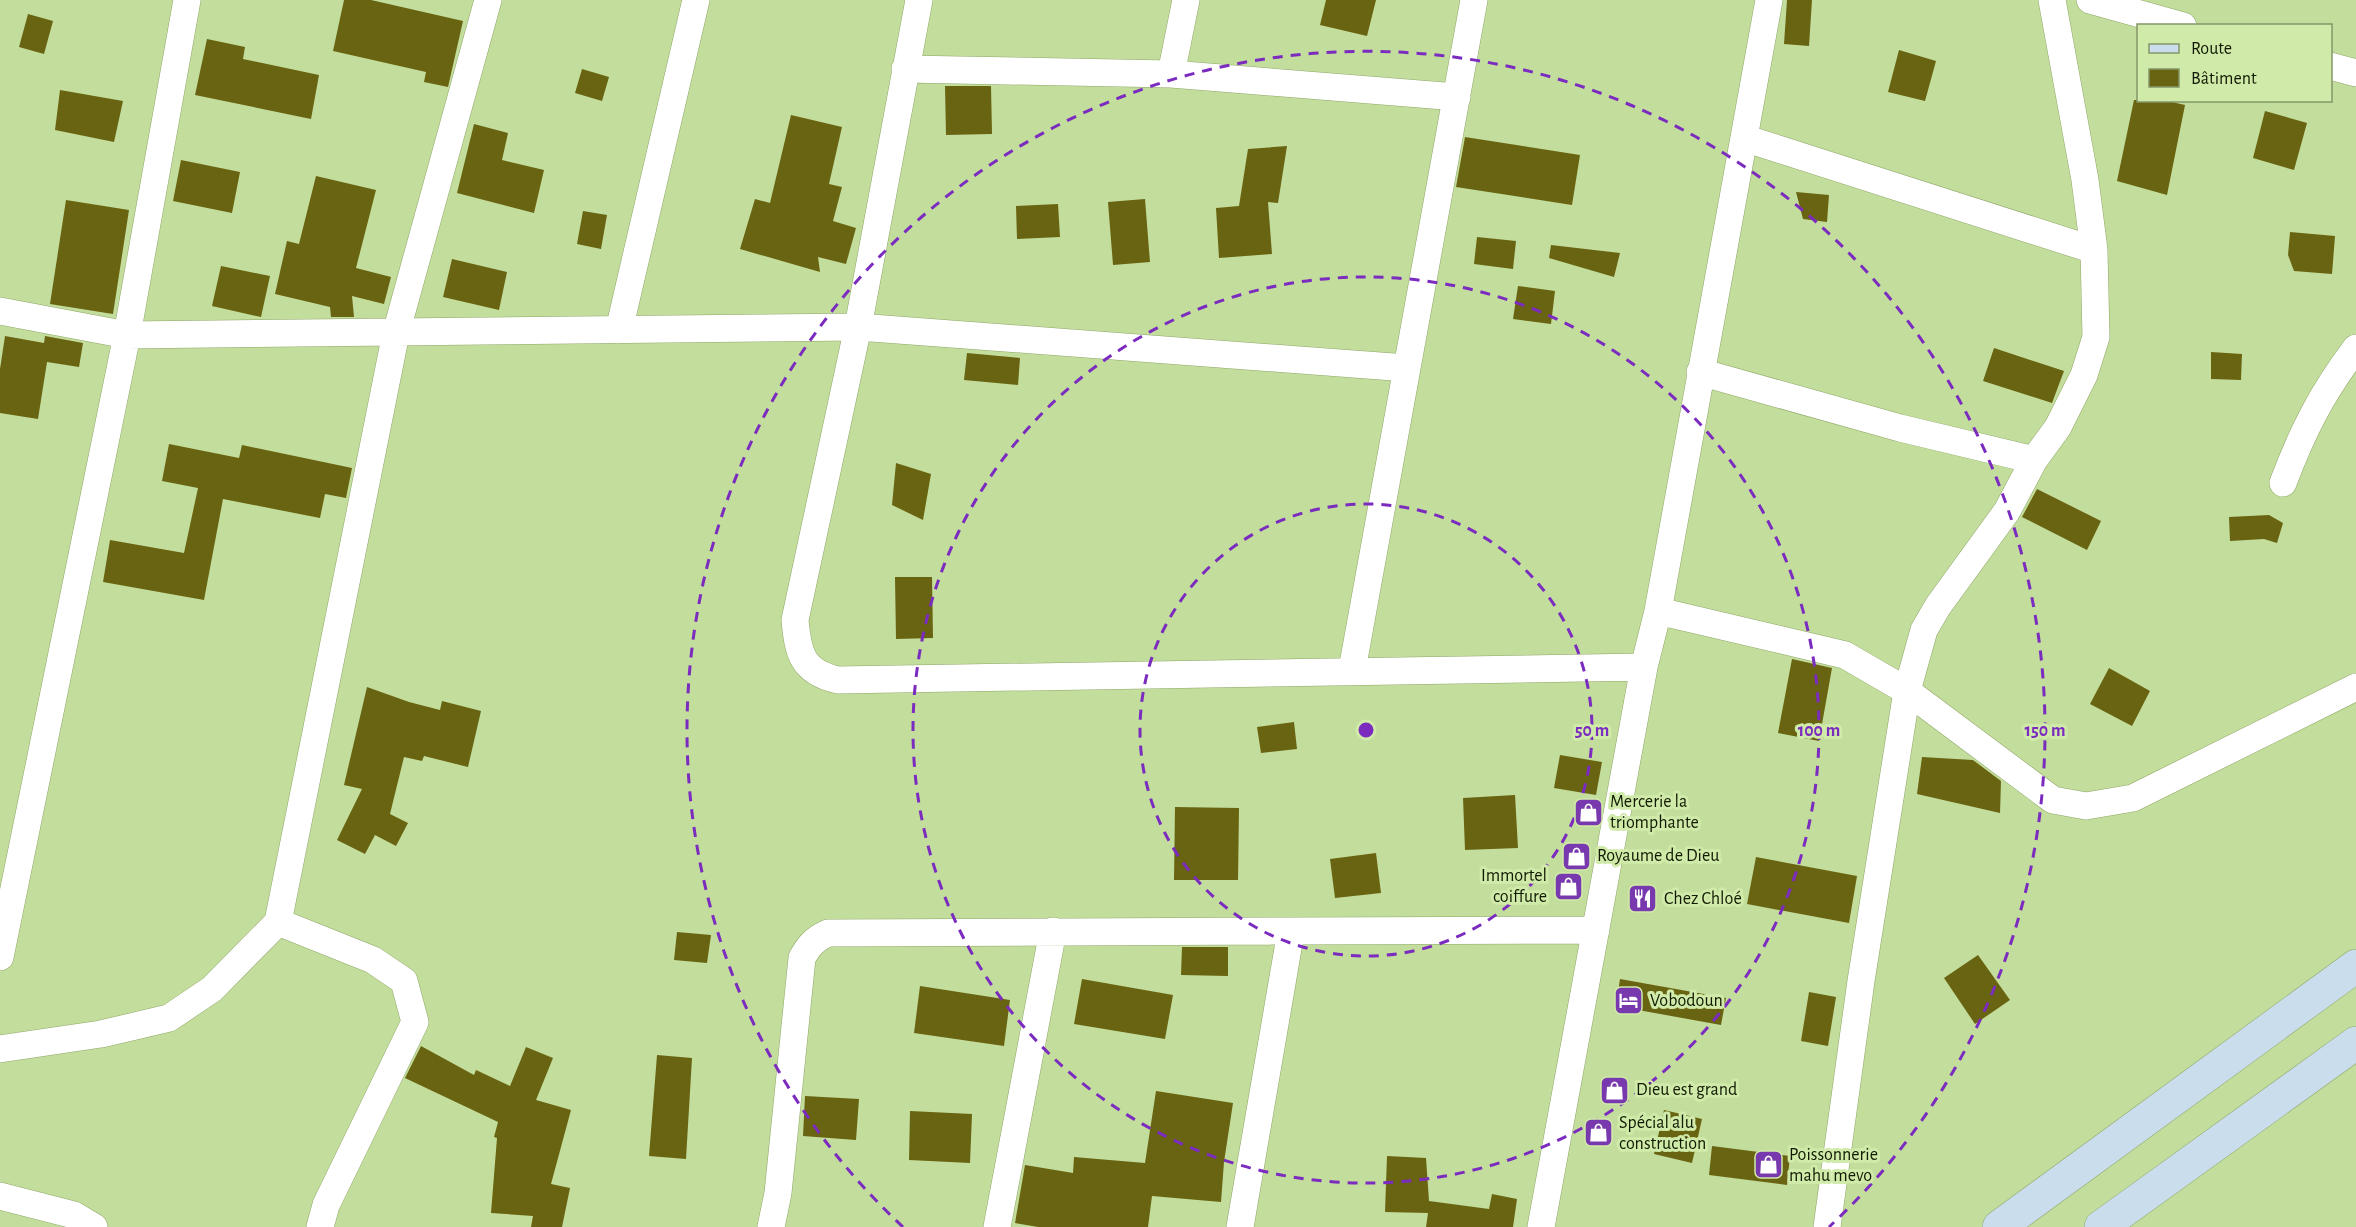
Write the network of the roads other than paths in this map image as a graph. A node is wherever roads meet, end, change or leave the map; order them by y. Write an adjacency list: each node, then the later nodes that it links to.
1 (187, 0): 22 (street)
2 (488, 0): 21 (street)
3 (696, 0): 20 (street)
4 (919, 0): 12 (street)
5 (1186, 0): 14 (street)
6 (1474, 0): 15 (street)
7 (1769, 0): 16 (street)
8 (2052, 0): 17 (street)
9 (2090, 0): 10 (street)
10 (2176, 24)
11 (2332, 66): 13 (street)
12 (905, 69): 14 (street); 19 (street)
13 (2356, 73)
14 (1171, 74): 15 (street)
15 (1457, 97): 24 (street)
16 (1744, 138): 17 (street); 25 (street)
17 (2094, 250): 26 (street)
18 (0, 311): 22 (street)
19 (858, 327): 20 (street); 24 (street); 30 (street)
20 (618, 330): 21 (street)
21 (396, 333): 22 (street); 33 (street)
22 (127, 335): 37 (street)
23 (2356, 348): 27 (street)
24 (1407, 368): 30 (street)
25 (1700, 372): 26 (street); 28 (street)
26 (2034, 459): 32 (street)
27 (2283, 483)
28 (1658, 610): 29 (street); 32 (street)
29 (1644, 667): 30 (street); 34 (street)
30 (1352, 670)
31 (2356, 687): 32 (street)
32 (1907, 691): 48 (street)
33 (278, 922): 40 (street); 43 (street)
34 (1596, 930): 36 (street); 47 (street)
35 (1053, 931): 36 (street); 44 (street); 45 (street)
36 (1291, 931): 46 (street)
37 (0, 957)
38 (2356, 966): 49 (main road)
39 (2356, 1043): 50 (main road)
40 (0, 1049)
41 (0, 1196): 42 (street)
42 (94, 1227)
43 (320, 1227)
44 (771, 1227)
45 (997, 1227)
46 (1240, 1227)
47 (1541, 1227)
48 (1827, 1227)
49 (1999, 1227)
50 (2101, 1227)

